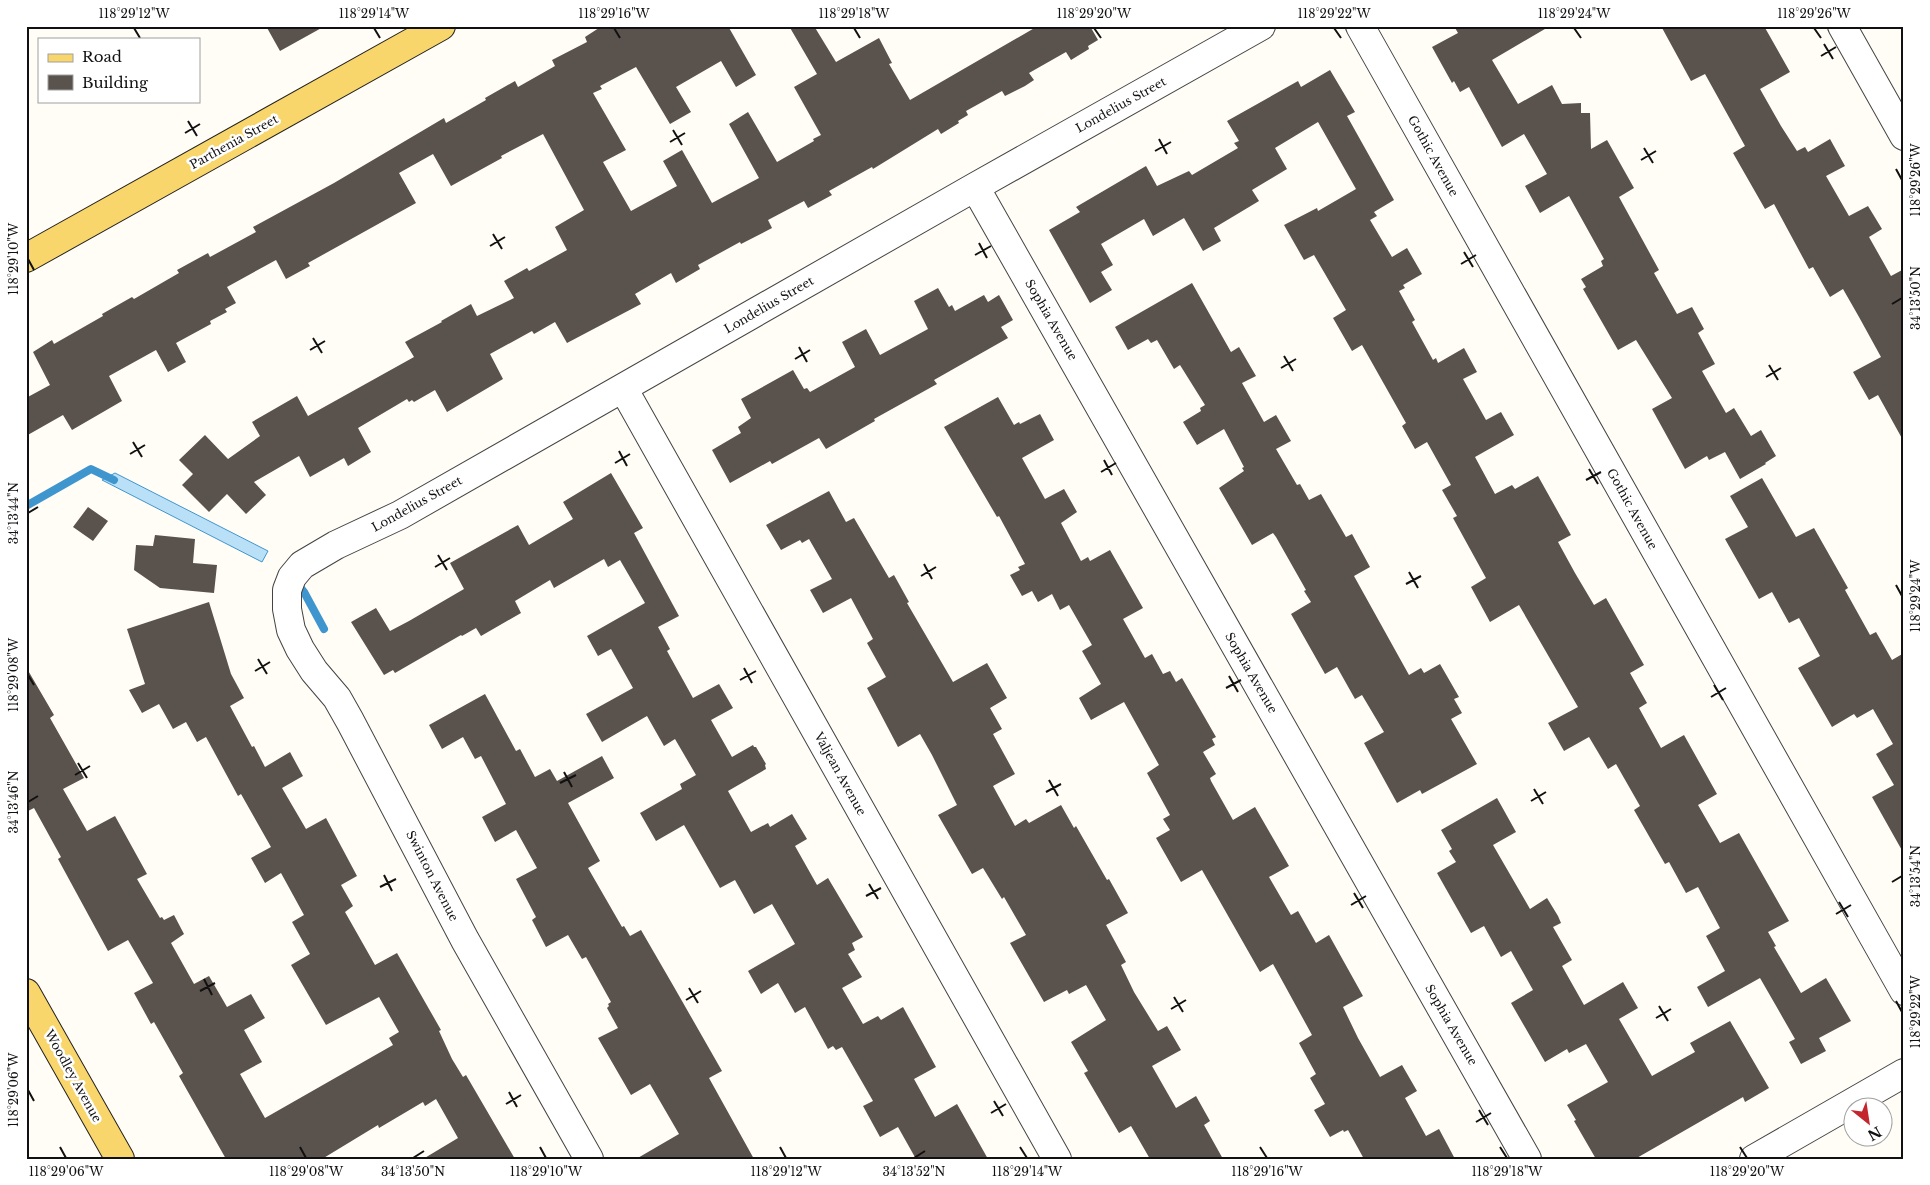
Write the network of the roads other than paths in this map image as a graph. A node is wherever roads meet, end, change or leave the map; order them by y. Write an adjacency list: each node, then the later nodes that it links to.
1 (1261, 26): 6 (street, Londelius Street)
2 (1360, 26): 10 (street, Gothic Avenue)
3 (1842, 26): 5 (street)
4 (428, 29): 7 (main road, Parthenia Street)
5 (1904, 136)
6 (975, 186): 8 (street, Londelius Street); 16 (street, Sophia Avenue)
7 (26, 258)
8 (623, 388): 9 (street, Londelius Street); 15 (street, Valjean Avenue)
9 (287, 590): 14 (street, Swinton Avenue)
10 (1904, 991)
11 (26, 993): 13 (main road, Woodley Avenue)
12 (1904, 1073): 17 (street)
13 (120, 1159)
14 (589, 1159)
15 (1057, 1159)
16 (1526, 1159)
17 (1754, 1159)

